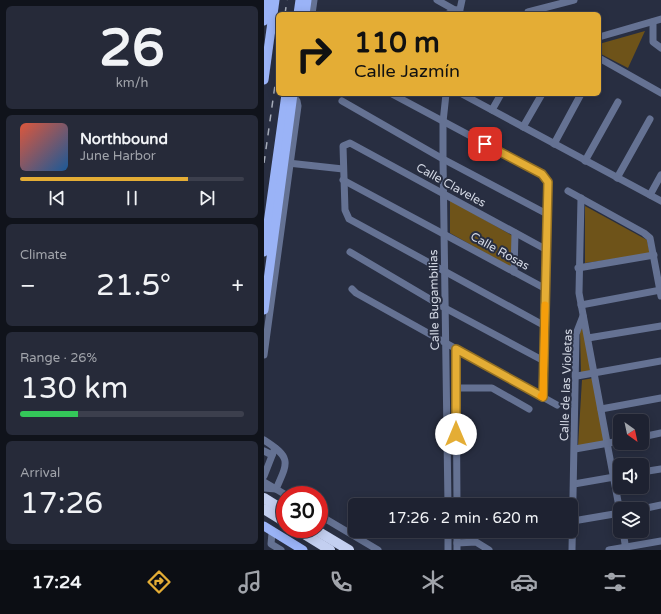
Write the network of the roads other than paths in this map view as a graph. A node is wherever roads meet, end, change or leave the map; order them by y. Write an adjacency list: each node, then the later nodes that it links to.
1 (267, 0): 15 (main road)
2 (275, 0): 19 (main road)
3 (437, 0): 11 (street)
4 (462, 0): 12 (street)
5 (574, 0): 7 (street)
6 (308, 1): 8 (main road); 9 (main road); 10 (street)
7 (546, 4): 13 (street)
8 (300, 12)
9 (305, 12)
10 (311, 12)
11 (457, 12)
12 (459, 12)
13 (528, 12)
14 (661, 19): 16 (street)
15 (264, 21)
16 (653, 22): 17 (street); 18 (street)
17 (601, 36)
18 (661, 48)
19 (265, 59): 21 (main road)
20 (601, 59): 22 (street)
21 (264, 80)
22 (661, 93)
23 (294, 96): 39 (main road); 39 (main road)
24 (396, 96): 34 (street)
25 (446, 96): 34 (street, Calle Bugambilias)
26 (466, 96): 32 (street)
27 (500, 96): 32 (street)
28 (541, 96): 35 (street)
29 (580, 96): 36 (street)
30 (342, 101): 37 (street)
31 (618, 102): 38 (street)
32 (492, 110): 35 (street)
33 (650, 119): 42 (street)
34 (443, 122): 37 (street, Calle Bugambilias); 49 (street)
35 (523, 127): 36 (street)
36 (554, 144): 38 (street)
37 (443, 158): 45 (street, Calle Bugambilias); 49 (street)
38 (585, 161): 42 (street)
39 (284, 162): 40 (street); 53 (main road); 56 (main road)
40 (343, 169): 43 (street); 45 (street, Calle Claveles)
41 (661, 175): 46 (street)
42 (617, 178): 46 (street)
43 (343, 180): 50 (street, Calle Rosas); 58 (street)
44 (568, 191): 47 (street)
45 (443, 192): 50 (street, Calle Bugambilias); 51 (street, Calle Claveles)
46 (650, 195): 48 (street)
47 (581, 198): 55 (street); 57 (street, Calle de las Violetas)
48 (661, 201)
49 (547, 214): 52 (street)
50 (444, 233): 58 (street, Calle Bugambilias); 59 (street, Calle Rosas)
51 (515, 233): 52 (street, Calle Claveles); 59 (street)
52 (547, 250): 61 (street)
53 (264, 252)
54 (350, 252): 64 (street)
55 (654, 255): 57 (street); 62 (street)
56 (274, 259): 65 (main road); 72 (street)
57 (578, 268): 63 (street, Calle de las Violetas)
58 (444, 270): 64 (street, Calle Bugambilias); 67 (street)
59 (514, 272): 61 (street, Calle Rosas)
60 (352, 289): 70 (street)
61 (546, 289): 67 (street)
62 (661, 292): 63 (street)
63 (581, 305): 66 (street, Calle de las Violetas)
64 (445, 308): 70 (street, Calle Bugambilias); 73 (street)
65 (264, 310)
66 (583, 316): 69 (street); 76 (street, Calle de las Violetas)
67 (545, 326): 73 (street)
68 (661, 326): 69 (street)
69 (588, 338): 75 (street)
70 (446, 344): 71 (street); 83 (street, Calle Bugambilias)
71 (456, 349): 77 (street, Calle Bugambilias); 78 (street)
72 (264, 354)
73 (544, 361): 78 (street)
74 (661, 361): 75 (street)
75 (595, 372): 76 (street); 82 (street)
76 (577, 376): 90 (street, Calle de las Violetas)
77 (456, 388): 81 (street); 85 (street, Calle Bugambilias)
78 (543, 397): 80 (street)
79 (661, 398): 82 (street)
80 (557, 406)
81 (529, 409)
82 (601, 409): 89 (street)
83 (447, 433): 85 (street); 104 (street, Calle Bugambilias)
84 (661, 433): 86 (street)
85 (456, 434): 105 (street, Calle Bugambilias)
86 (649, 436)
87 (264, 440): 92 (street)
88 (613, 442): 89 (street)
89 (608, 443): 90 (street); 93 (street)
90 (575, 449): 99 (street, Calle de las Violetas)
91 (264, 451): 92 (street)
92 (273, 452): 96 (street); 100 (street)
93 (613, 462)
94 (661, 469): 95 (street)
95 (649, 471)
96 (264, 476)
97 (613, 478): 99 (street)
98 (264, 482): 102 (street)
99 (574, 484): 106 (street, Calle de las Violetas)
100 (277, 486)
101 (264, 488): 102 (street)
102 (276, 489)
103 (264, 498): 107 (highway)
104 (448, 498)
105 (457, 498)
106 (574, 498)
107 (276, 505)
108 (661, 506): 109 (street)
109 (649, 508)
110 (264, 509): 112 (highway)
111 (613, 513): 114 (street)
112 (276, 516)
113 (328, 520): 131 (street)
114 (578, 520)
115 (264, 526): 116 (main road)
116 (271, 533): 123 (main road); 128 (street)
117 (314, 538): 124 (highway)
118 (322, 538): 124 (highway)
119 (448, 538): 132 (street)
120 (572, 538): 133 (street, Calle de las Violetas)
121 (624, 538): 127 (street)
122 (661, 541): 127 (street)
123 (291, 546): 129 (main road)
124 (330, 546): 130 (highway)
125 (457, 547): 126 (street)
126 (483, 548)
127 (626, 549): 134 (street)
128 (281, 550)
129 (303, 550)
130 (349, 550)
131 (378, 550)
132 (448, 550)
133 (572, 550)
134 (609, 550)

